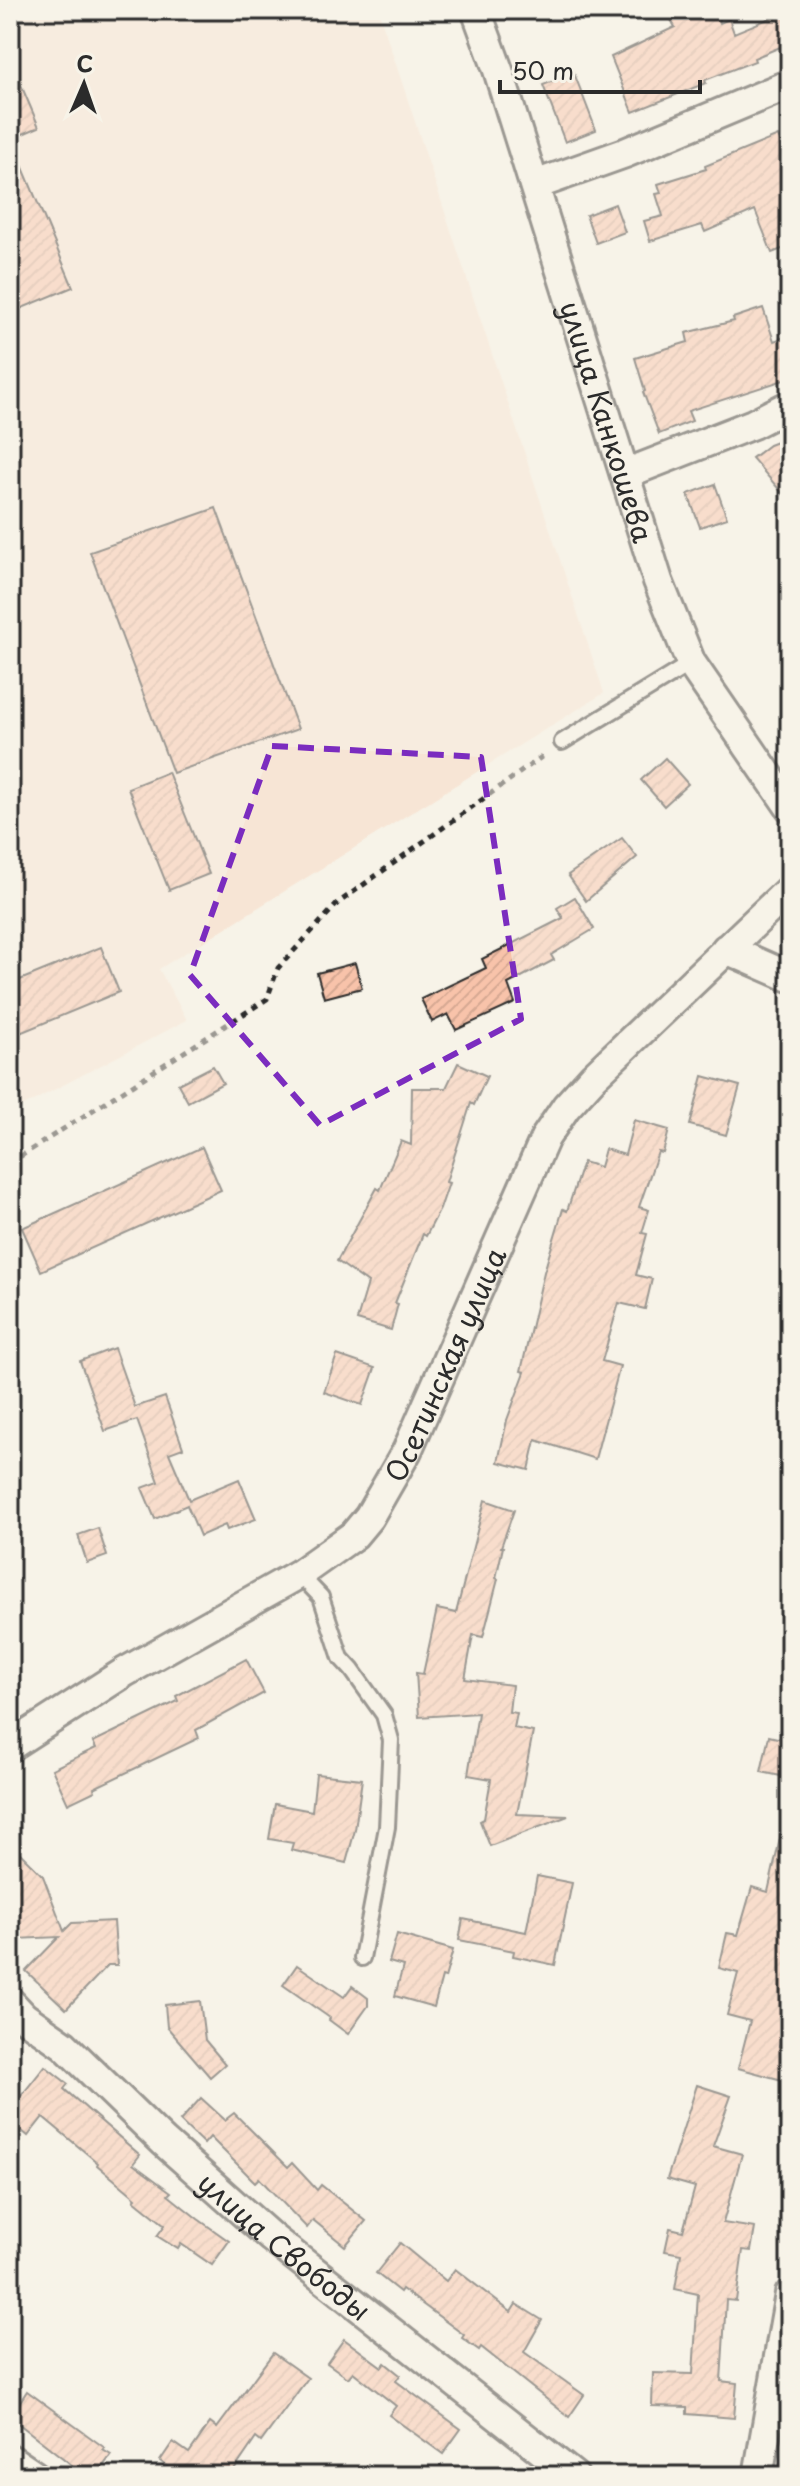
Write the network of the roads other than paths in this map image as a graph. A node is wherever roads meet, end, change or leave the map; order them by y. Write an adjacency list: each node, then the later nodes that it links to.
1 (476, 10): 3 (street, улица Канкошева)
2 (790, 84): 3 (street)
3 (535, 185): 5 (street, улица Канкошева)
4 (790, 405): 5 (street)
5 (625, 474): 6 (street, улица Канкошева)
6 (691, 663): 7 (lane); 8 (street, улица Канкошева)
7 (562, 742)
8 (790, 807)
9 (790, 889): 10 (street, Осетинская улица)
10 (726, 949): 11 (street); 12 (street, Осетинская улица)
11 (790, 977)
12 (299, 1574): 13 (street, Осетинская улица); 14 (lane)
13 (10, 1746)
14 (362, 1958)
15 (10, 2004): 19 (street, улица Свободы)
16 (790, 2294): 20 (street)
17 (10, 2459): 18 (street)
18 (35, 2476)
19 (574, 2476)
20 (758, 2476)

